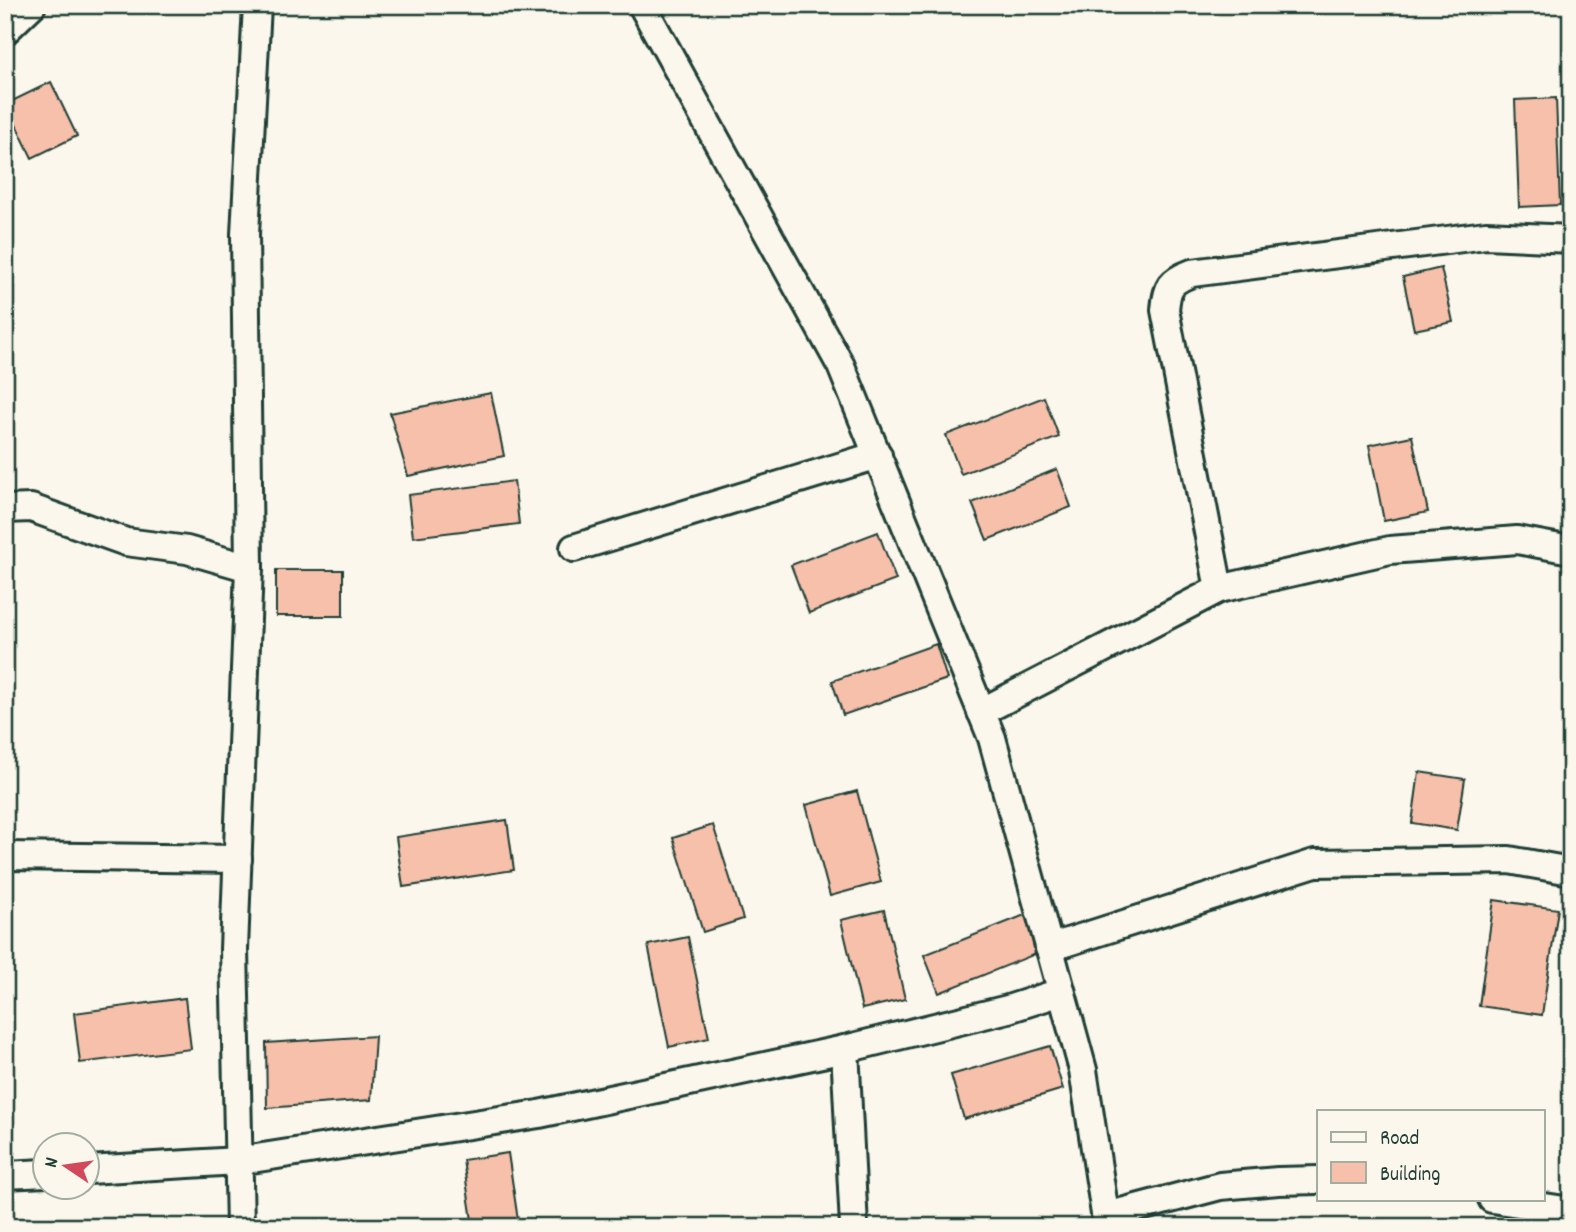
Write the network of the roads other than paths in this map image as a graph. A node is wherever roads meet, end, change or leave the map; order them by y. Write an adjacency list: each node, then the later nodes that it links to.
1 (32, 5): 4 (street)
2 (257, 5): 10 (street)
3 (642, 5): 6 (street)
4 (5, 30)
5 (1571, 239): 11 (street)
6 (878, 455): 8 (street); 12 (street)
7 (5, 509): 10 (street)
8 (574, 548)
9 (1571, 550): 11 (street)
10 (249, 568): 14 (street)
11 (1219, 589): 12 (street)
12 (981, 712): 16 (street)
13 (5, 856): 14 (street)
14 (238, 859): 19 (street)
15 (1571, 871): 16 (street)
16 (1049, 947): 17 (street)
17 (1061, 992): 18 (street); 26 (street)
18 (845, 1049): 19 (street); 28 (street)
19 (238, 1161): 20 (street); 27 (street)
20 (102, 1169)
21 (32, 1174): 22 (street)
22 (5, 1175)
23 (1317, 1181): 26 (street)
24 (1499, 1200): 25 (street)
25 (1571, 1211)
26 (1106, 1222)
27 (240, 1227)
28 (854, 1227)

